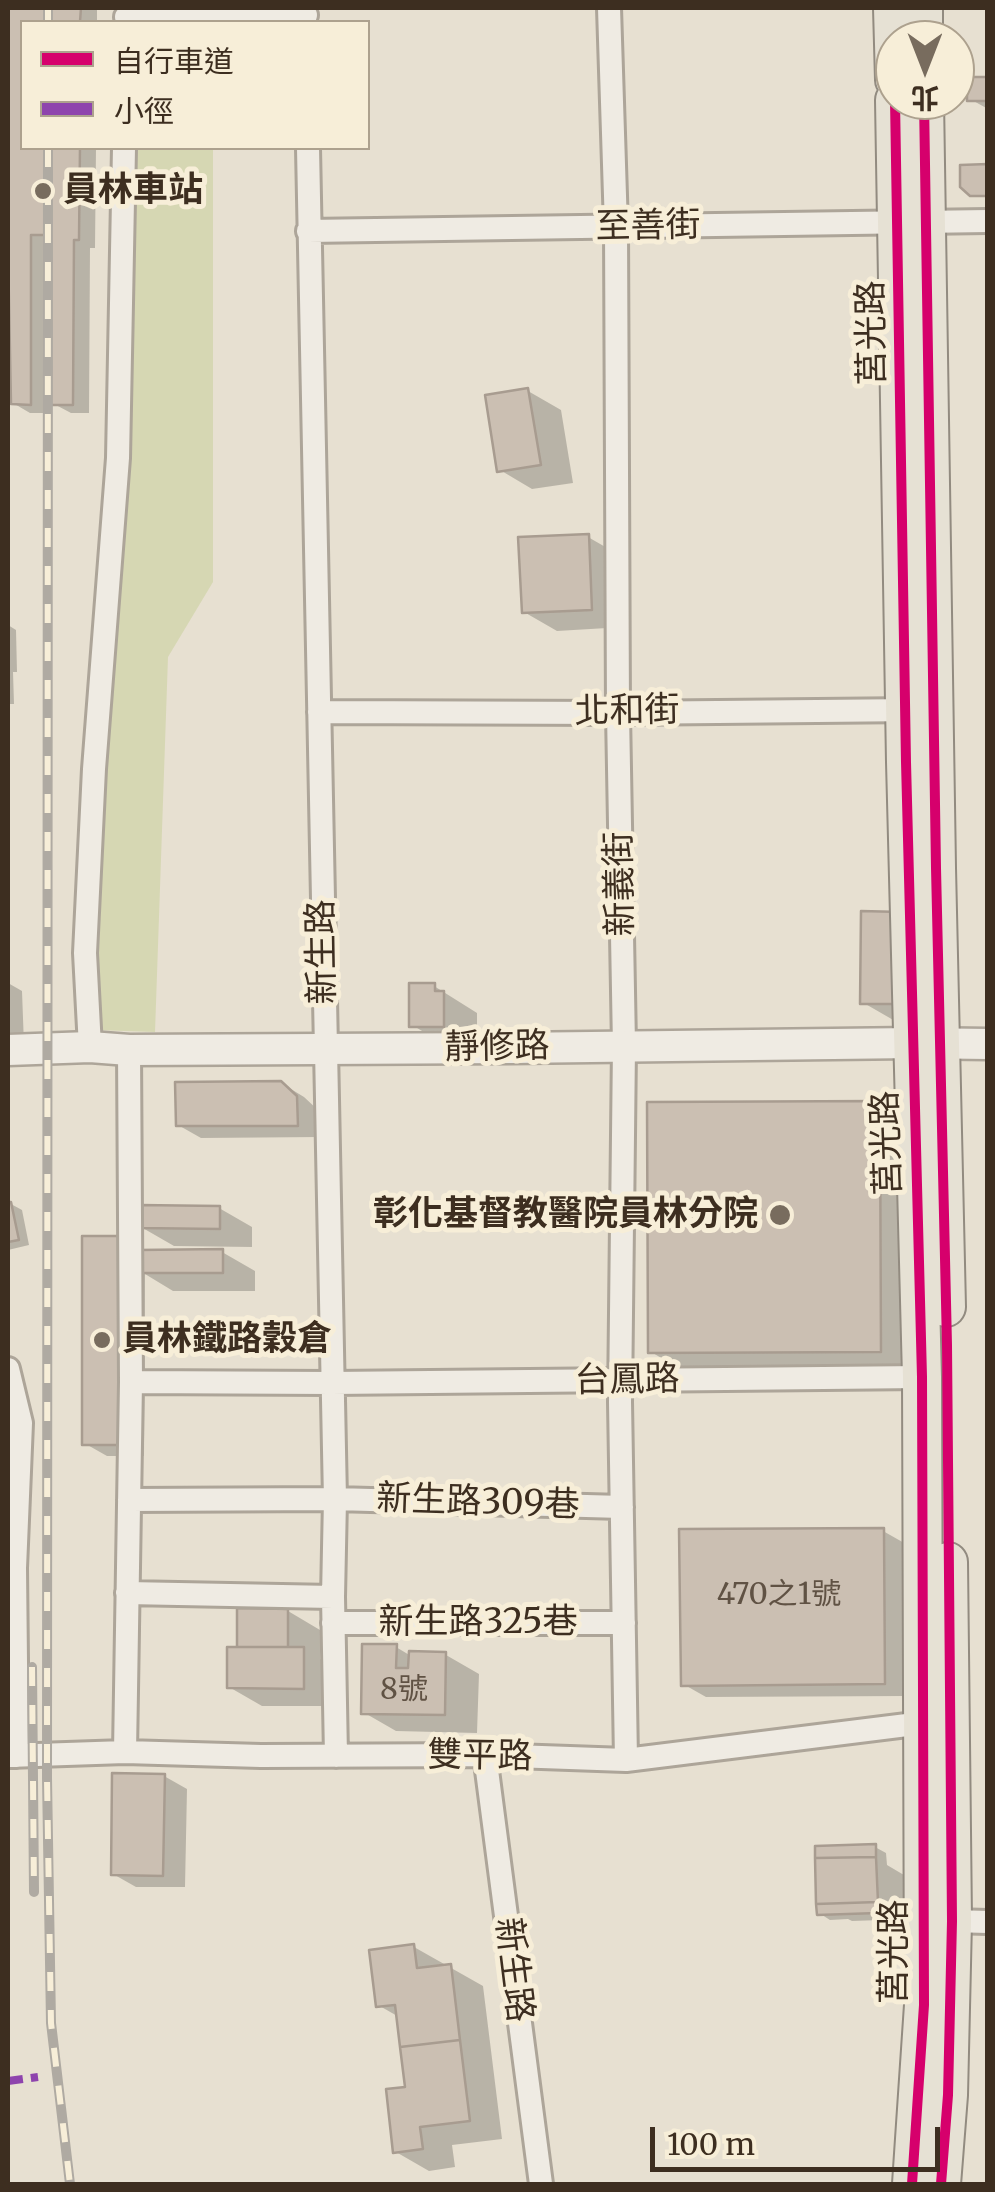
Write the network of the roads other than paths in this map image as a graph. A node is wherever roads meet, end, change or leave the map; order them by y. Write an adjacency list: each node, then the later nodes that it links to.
1 (609, 8): 10 (street, 新義街)
2 (306, 15): 3 (street)
3 (126, 16)
4 (899, 120): 9 (main road, 莒光路)
5 (922, 120): 9 (main road, 莒光路)
6 (124, 150): 18 (street)
7 (308, 150): 11 (street, 新生路)
8 (988, 221): 9 (street, 至善街)
9 (912, 223): 10 (street, 至善街); 12 (main road, 莒光路)
10 (616, 227): 11 (street, 至善街); 14 (street, 新義街)
11 (308, 231): 13 (street, 新生路)
12 (920, 710): 14 (street, 北和街); 15 (main road, 莒光路)
13 (319, 712): 14 (street, 北和街); 19 (street, 新生路)
14 (618, 713): 17 (street, 新義街)
15 (927, 1044): 16 (street, 靜修路); 17 (street, 靜修路); 23 (main road, 莒光路); 34 (main road, 莒光路)
16 (988, 1044)
17 (624, 1046): 19 (street, 靜修路); 24 (street, 新義街)
18 (90, 1047): 20 (street, 靜修路); 21 (street, 靜修路)
19 (325, 1049): 21 (street, 靜修路); 26 (street, 新生路)
20 (8, 1050)
21 (129, 1050): 25 (street)
22 (8, 1370): 36 (street)
23 (922, 1378): 24 (street, 台鳳路); 34 (main road, 莒光路)
24 (620, 1381): 26 (street, 台鳳路); 29 (street, 新義街)
25 (131, 1382): 26 (street, 台鳳路); 28 (street)
26 (332, 1383): 27 (street, 新生路)
27 (335, 1499): 28 (street, 新生路309巷); 29 (street, 新生路309巷); 31 (street, 新生路)
28 (129, 1500): 30 (street)
29 (622, 1507): 33 (street, 新義街)
30 (128, 1593): 31 (street); 35 (street)
31 (333, 1596): 32 (street, 新生路)
32 (333, 1623): 33 (street, 新生路325巷); 37 (street, 新生路)
33 (624, 1623): 39 (street, 新義街)
34 (936, 1723): 39 (street, 雙平路); 40 (main road, 莒光路); 42 (main road, 莒光路)
35 (124, 1752): 36 (street, 雙平路); 37 (street, 雙平路)
36 (12, 1756)
37 (336, 1756): 38 (street, 雙平路)
38 (486, 1756): 39 (street, 雙平路); 41 (street, 新生路)
39 (626, 1760)
40 (970, 1922): 43 (main road, 莒光路)
41 (541, 2184)
42 (912, 2184)
43 (940, 2184)

